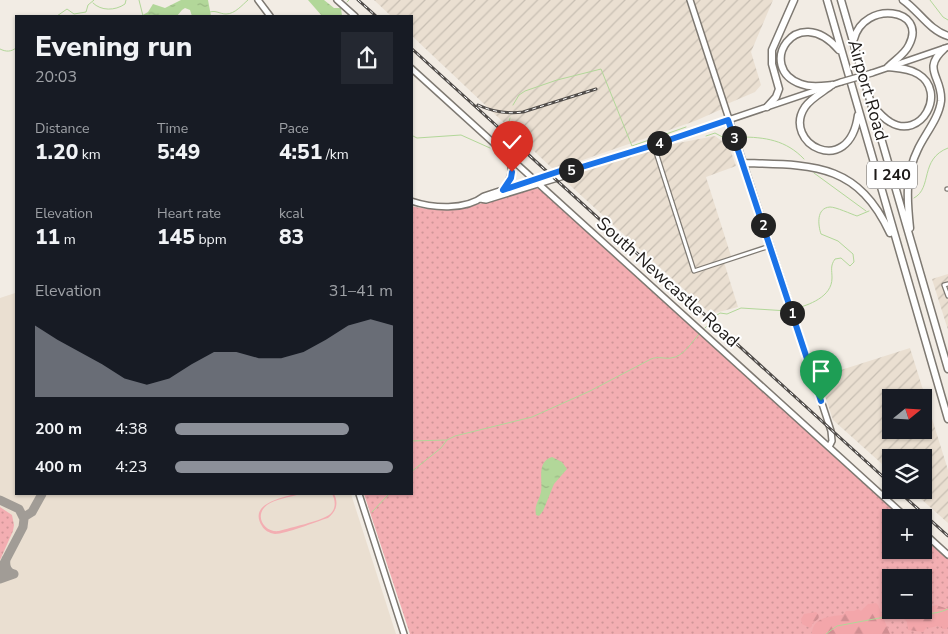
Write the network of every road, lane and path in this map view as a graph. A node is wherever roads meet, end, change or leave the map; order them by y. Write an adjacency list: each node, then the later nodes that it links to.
1 (258, 0): 10 (street)
2 (337, 0): 11 (street)
3 (690, 0): 22 (street)
4 (794, 0): 20 (highway)
5 (826, 0): 15 (highway, Airport Road / I 240)
6 (841, 0): 13 (highway, Airport Road / I 240)
7 (903, 0): 12 (highway)
8 (896, 6): 16 (highway)
9 (863, 13): 13 (highway)
10 (269, 15)
11 (353, 15)
12 (948, 36)
13 (854, 43): 19 (highway, Airport Road / I 240)
14 (946, 48): 16 (street); 31 (highway)
15 (842, 53): 18 (highway); 21 (highway, Airport Road / I 240)
16 (888, 67): 18 (street, bridge); 19 (highway)
17 (413, 70): 24 (street, South Newcastle Road)
18 (832, 86): 20 (street); 21 (highway)
19 (871, 103): 31 (highway, Airport Road / I 240)
20 (767, 107): 22 (street)
21 (859, 112): 32 (highway, Airport Road / I 240)
22 (728, 120): 23 (street); 25 (street)
23 (654, 145): 26 (street); 30 (street)
24 (504, 152): 26 (street, South Newcastle Road); 27 (street)
25 (743, 164): 30 (street); 32 (highway)
26 (537, 181): 27 (street); 28 (street); 38 (street, South Newcastle Road)
27 (503, 190): 28 (street)
28 (480, 200): 29 (street)
29 (413, 201)
30 (770, 246): 37 (street)
31 (912, 246): 35 (highway, Airport Road / I 240)
32 (898, 247): 36 (highway, Airport Road / I 240)
33 (948, 284): 34 (street)
34 (948, 296)
35 (948, 369)
36 (948, 419)
37 (831, 431): 38 (street); 39 (street)
38 (821, 439): 39 (street, South Newcastle Road)
39 (829, 447): 41 (street, South Newcastle Road)
40 (360, 495): 44 (street)
41 (897, 509)
42 (932, 540): 43 (street)
43 (948, 555)
44 (404, 634)

